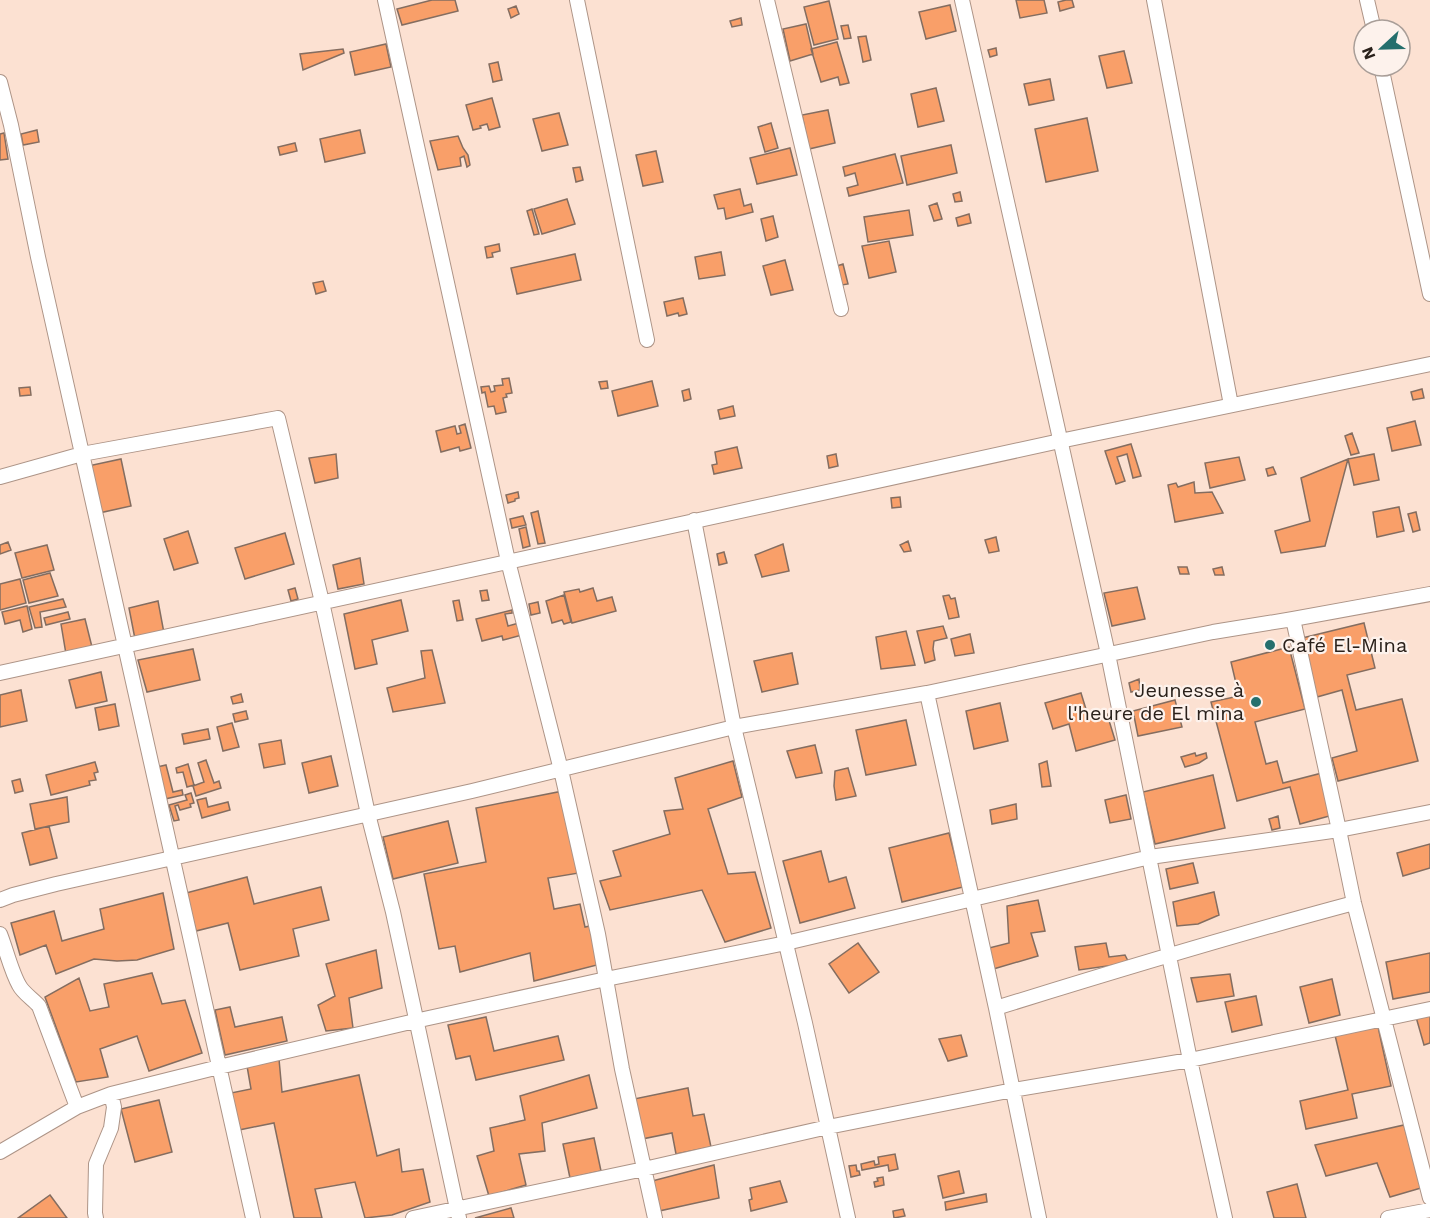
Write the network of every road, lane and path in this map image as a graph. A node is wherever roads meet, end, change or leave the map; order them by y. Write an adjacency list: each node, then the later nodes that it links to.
1 (385, 0): 19 (street)
2 (577, 0): 12 (street)
3 (767, 0): 11 (street)
4 (963, 0): 15 (street)
5 (1154, 0): 14 (street)
6 (1367, 0): 7 (street)
7 (1371, 18)
8 (1384, 78): 10 (street)
9 (0, 82): 16 (street)
10 (1430, 294)
11 (842, 309)
12 (646, 340)
13 (1430, 364): 14 (street)
14 (1231, 405): 15 (street)
15 (1060, 441): 18 (street); 24 (street)
16 (82, 454): 17 (street); 21 (street); 23 (street)
17 (0, 477)
18 (694, 520): 19 (street); 27 (street)
19 (508, 561): 21 (street); 28 (street)
20 (1430, 594): 22 (street)
21 (321, 602): 23 (street); 30 (street)
22 (1293, 619): 24 (street); 31 (street)
23 (125, 645): 25 (street); 32 (street)
24 (1108, 654): 26 (street); 33 (street)
25 (0, 673)
26 (927, 693): 27 (street); 34 (street)
27 (734, 728): 28 (street); 38 (street)
28 (561, 770): 30 (street); 40 (street)
29 (1430, 813): 31 (street)
30 (368, 814): 32 (street); 44 (street)
31 (1339, 830): 33 (street); 36 (street)
32 (173, 857): 35 (street); 46 (street)
33 (1150, 857): 34 (street); 39 (street)
34 (972, 898): 38 (street); 41 (street)
35 (0, 900)
36 (1354, 903): 39 (street); 43 (street)
37 (0, 934): 49 (street)
38 (786, 943): 40 (street); 50 (street)
39 (1169, 955): 41 (street); 45 (street)
40 (606, 979): 44 (street); 52 (street)
41 (996, 1008): 47 (street)
42 (1430, 1009): 43 (street)
43 (1384, 1018): 45 (street); 53 (street)
44 (415, 1021): 46 (street); 55 (street)
45 (1190, 1060): 47 (street); 62 (street)
46 (219, 1067): 48 (street); 57 (street)
47 (1013, 1090): 50 (street); 61 (street)
48 (111, 1094): 49 (street); 56 (street)
49 (77, 1107): 51 (street)
50 (828, 1127): 52 (street); 60 (street)
51 (0, 1152)
52 (644, 1169): 55 (street); 59 (street)
53 (1430, 1198)
54 (1430, 1210): 63 (street)
55 (458, 1213): 58 (street)
56 (96, 1218)
57 (253, 1218)
58 (414, 1218)
59 (655, 1218)
60 (848, 1218)
61 (1039, 1218)
62 (1225, 1218)
63 (1388, 1218)

